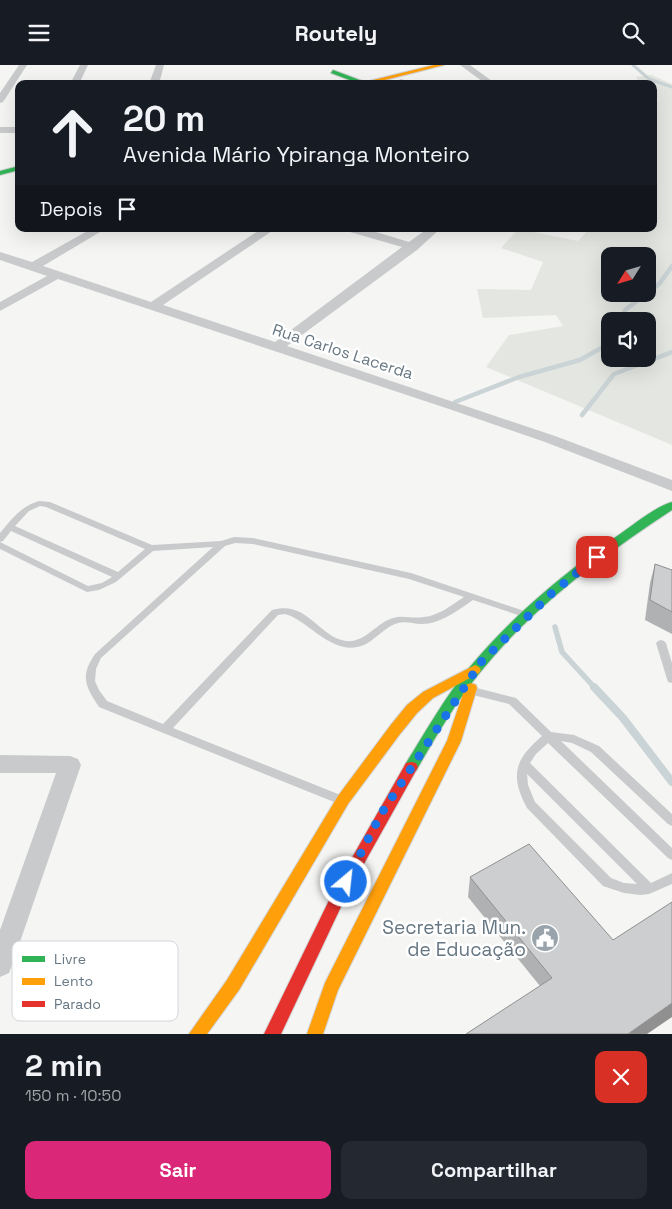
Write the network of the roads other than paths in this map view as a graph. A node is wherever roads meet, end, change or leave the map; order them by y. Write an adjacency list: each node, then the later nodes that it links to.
1 (23, 65): 14 (street)
2 (84, 65): 7 (street)
3 (160, 65): 8 (street)
4 (442, 65): 11 (main road)
5 (464, 65): 12 (main road); 13 (street)
6 (329, 68): 9 (main road); 10 (main road)
7 (76, 80)
8 (155, 80)
9 (339, 80)
10 (355, 80)
11 (375, 80)
12 (413, 80)
13 (486, 80)
14 (0, 100)
15 (0, 130): 16 (street)
16 (15, 130)
17 (15, 164): 18 (main road)
18 (0, 168)
19 (15, 170): 20 (main road)
20 (0, 173)
21 (94, 232): 27 (street)
22 (264, 232): 30 (street)
23 (364, 232): 25 (street)
24 (430, 232): 25 (street)
25 (413, 247): 31 (street)
26 (0, 256): 27 (street, Rua Carlos Lacerda)
27 (31, 268): 28 (street, Rua Carlos Lacerda)
28 (56, 276): 29 (street); 30 (street, Rua Carlos Lacerda)
29 (0, 307)
30 (153, 307): 31 (street, Rua Carlos Lacerda)
31 (276, 348): 32 (street, Rua Carlos Lacerda)
32 (672, 486)
33 (672, 505): 41 (main road)
34 (10, 527): 35 (lane); 38 (lane); 39 (lane)
35 (0, 539)
36 (0, 545): 39 (lane)
37 (222, 545): 38 (lane); 40 (lane); 46 (lane)
38 (151, 549): 39 (lane)
39 (118, 575)
40 (473, 595): 41 (lane); 46 (lane)
41 (527, 615): 43 (main road)
42 (661, 643): 44 (lane)
43 (475, 670): 45 (main road); 50 (main road); 57 (main road)
44 (672, 679)
45 (471, 690): 47 (lane); 58 (main road)
46 (165, 729): 50 (lane)
47 (549, 736): 49 (lane); 51 (lane); 52 (lane)
48 (0, 764): 55 (street)
49 (524, 764): 54 (lane); 54 (lane)
50 (343, 800): 56 (main road)
51 (672, 821)
52 (672, 855)
53 (672, 878): 54 (lane)
54 (649, 889)
55 (0, 965)
56 (197, 1034)
57 (272, 1034)
58 (315, 1034)

